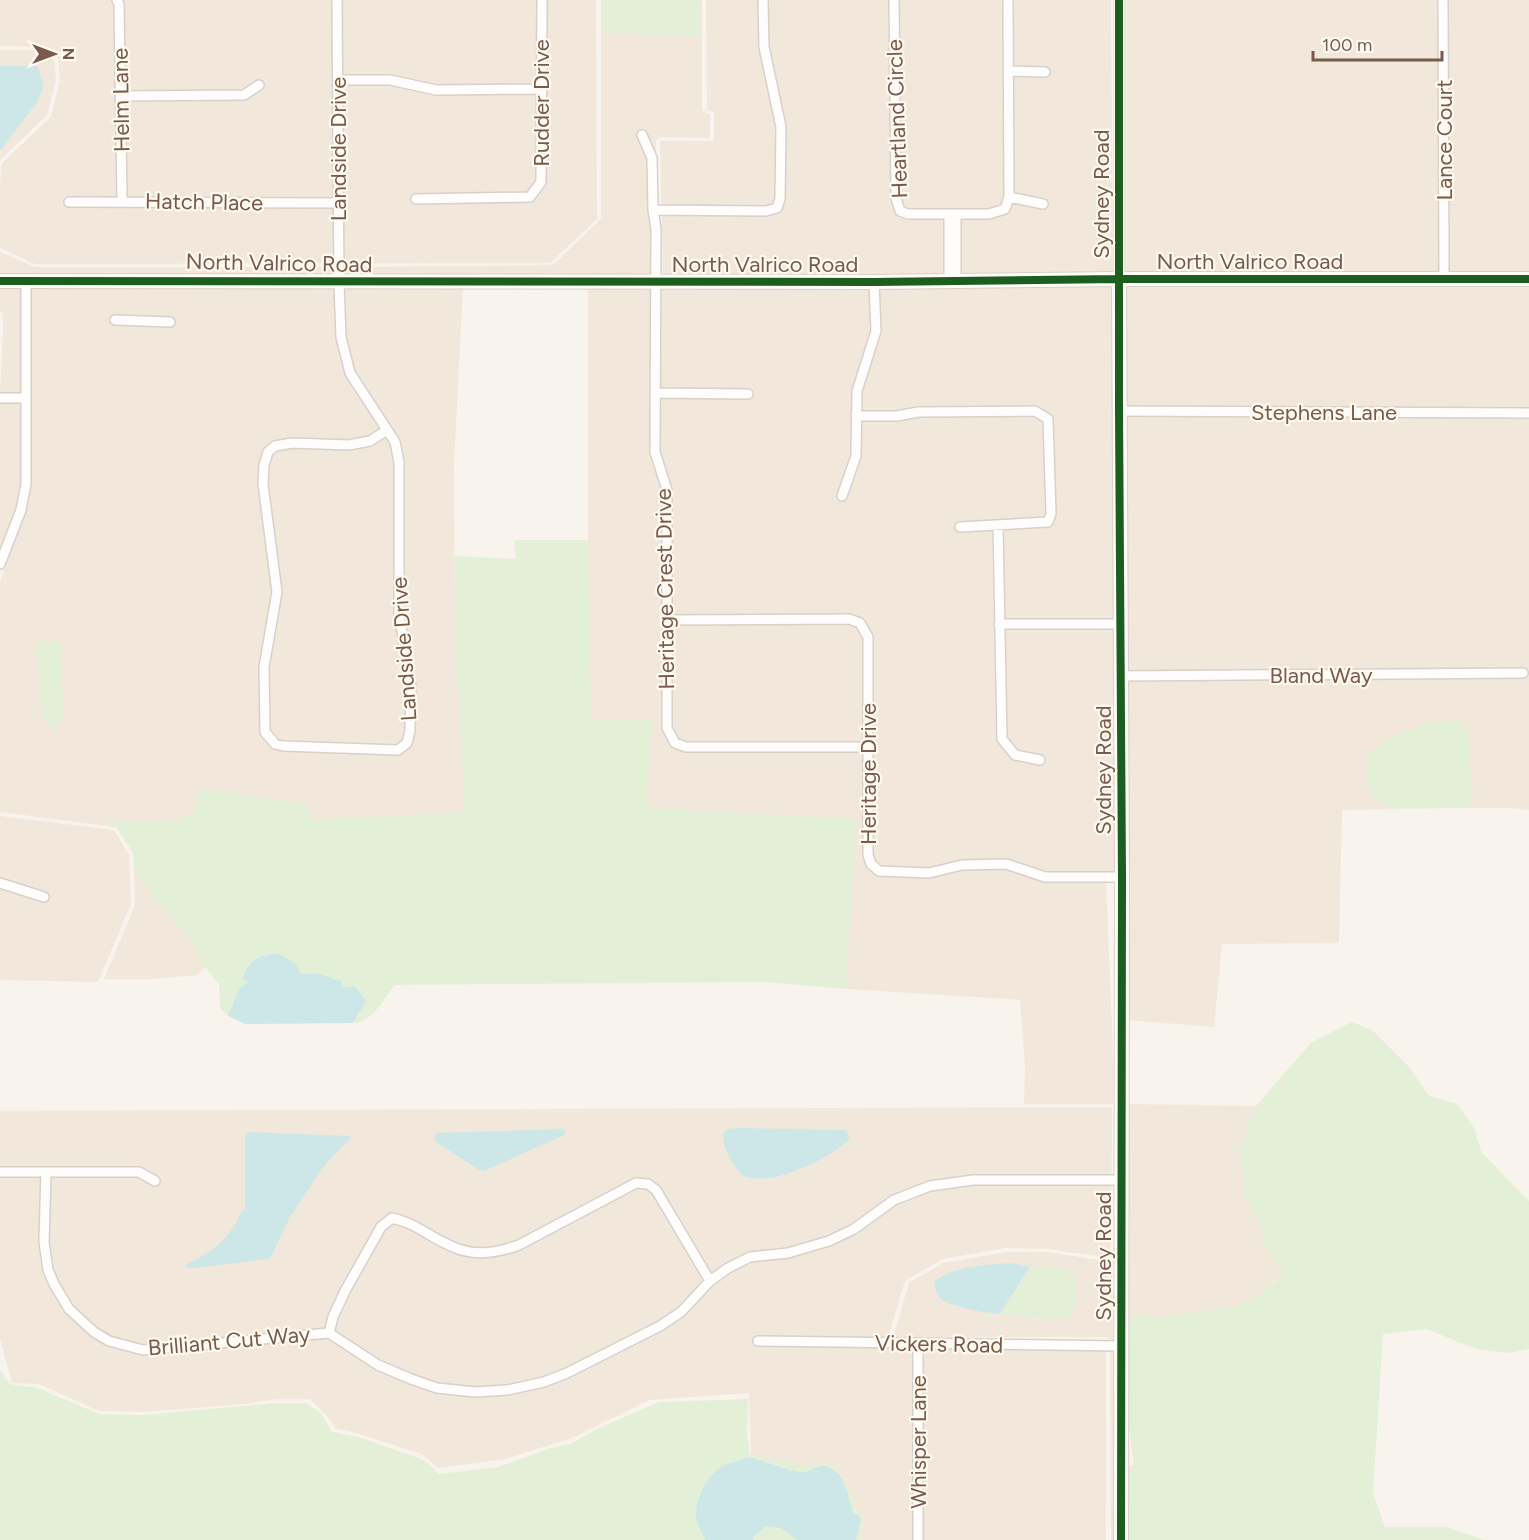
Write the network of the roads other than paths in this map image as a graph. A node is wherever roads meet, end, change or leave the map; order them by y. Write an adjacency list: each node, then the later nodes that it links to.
1 (117, 0): 14 (street, Helm Lane)
2 (337, 0): 11 (street, Landside Drive)
3 (542, 0): 13 (street, Rudder Drive)
4 (763, 0): 22 (street)
5 (894, 0): 23 (street, Heartland Circle)
6 (1008, 0): 9 (street)
7 (1119, 0): 24 (street, Sydney Road)
8 (1443, 0): 25 (street, Lance Court)
9 (1008, 71): 10 (street); 16 (street)
10 (1045, 72)
11 (338, 80): 13 (street); 20 (street, Landside Drive)
12 (259, 85): 14 (street)
13 (540, 89): 17 (street, Rudder Drive)
14 (121, 96): 18 (street, Helm Lane)
15 (642, 135): 22 (street, Heritage Crest Drive)
16 (1009, 197): 21 (street); 23 (street, Heartland Circle)
17 (416, 199)
18 (122, 201): 19 (street, Hatch Place); 20 (street, Hatch Place)
19 (69, 202)
20 (338, 203): 32 (street, Landside Drive)
21 (1043, 204)
22 (654, 210): 29 (street, Heritage Crest Drive)
23 (952, 214): 31 (street)
24 (1119, 279): 25 (street, North Valrico Road); 31 (street, North Valrico Road); 39 (street, Sydney Road)
25 (1444, 279): 26 (street, North Valrico Road)
26 (1529, 279)
27 (0, 281): 28 (street, North Valrico Road)
28 (26, 281): 32 (street, North Valrico Road); 38 (street)
29 (657, 281): 30 (street, North Valrico Road); 32 (street, North Valrico Road); 35 (street, Heritage Crest Drive)
30 (874, 282): 31 (street, North Valrico Road); 41 (street)
31 (952, 282)
32 (339, 283): 42 (street, Landside Drive)
33 (115, 320): 34 (street)
34 (170, 322)
35 (655, 393): 36 (street); 47 (street, Heritage Crest Drive)
36 (748, 394)
37 (0, 398): 38 (street)
38 (26, 398): 46 (street)
39 (1119, 411): 40 (street, Stephens Lane); 49 (street, Sydney Road)
40 (1529, 413)
41 (856, 416): 43 (street); 44 (street)
42 (387, 430): 42 (street, Landside Drive)
43 (842, 496)
44 (998, 525): 45 (street); 48 (street)
45 (960, 527)
46 (0, 564)
47 (667, 620): 52 (street, Heritage Crest Drive); 52 (street, Heritage Drive)
48 (999, 624): 49 (street); 53 (street)
49 (1120, 624): 51 (street, Sydney Road)
50 (1523, 673): 51 (street, Bland Way)
51 (1120, 676): 54 (street, Sydney Road)
52 (868, 747): 54 (street, Heritage Drive)
53 (1040, 760)
54 (1122, 877): 59 (street, Sydney Road)
55 (0, 884): 56 (street)
56 (44, 897)
57 (0, 1172): 58 (street)
58 (46, 1172): 60 (street); 62 (street, Brilliant Cut Way)
59 (1121, 1180): 61 (street, Brilliant Cut Way); 65 (street, Sydney Road)
60 (155, 1181)
61 (710, 1281): 62 (street, Brilliant Cut Way); 62 (street)
62 (329, 1333)
63 (758, 1341): 64 (street, Vickers Road)
64 (918, 1344): 65 (street, Vickers Road); 66 (street, Whisper Lane)
65 (1121, 1346): 67 (street, Sydney Road)
66 (918, 1540)
67 (1120, 1540)

